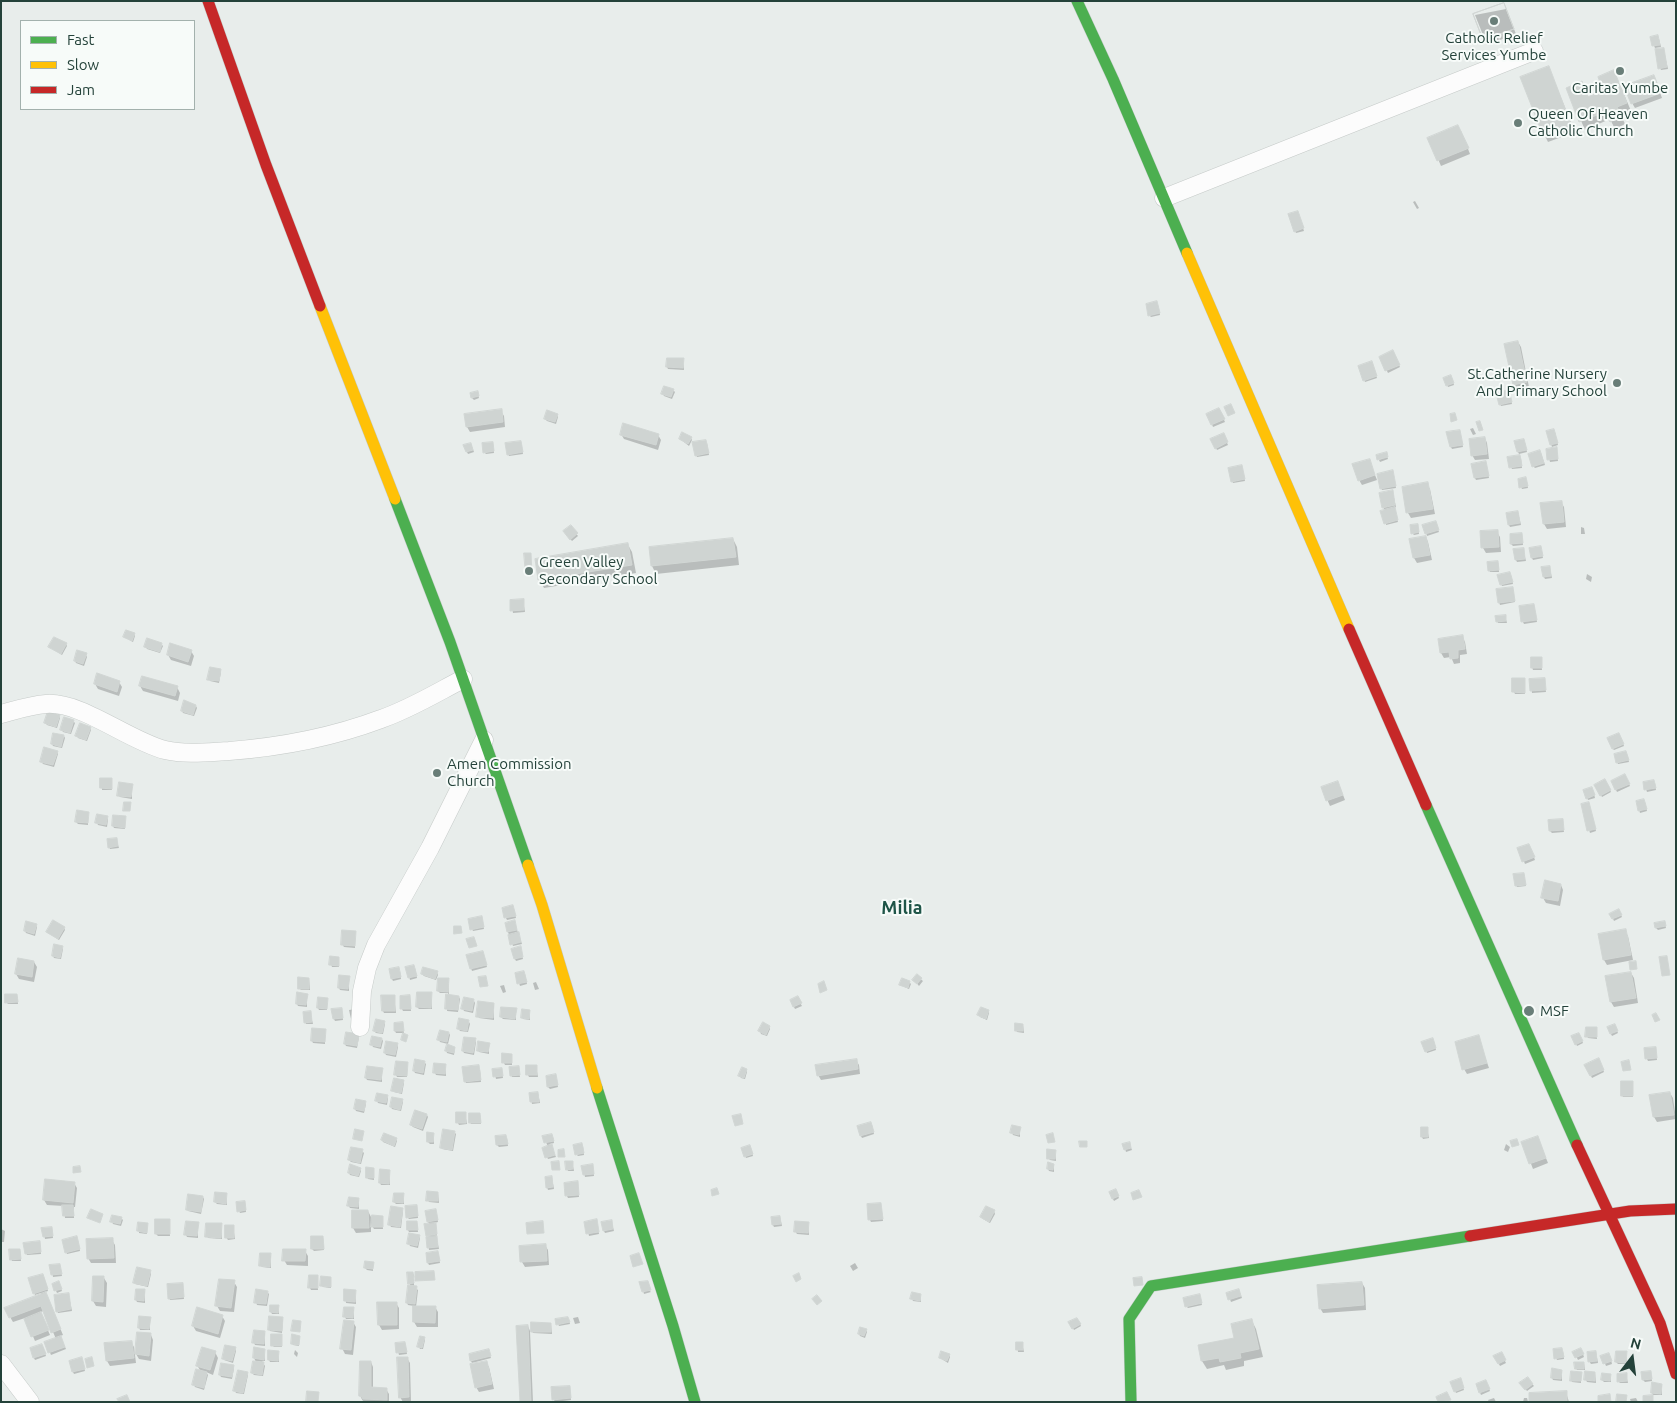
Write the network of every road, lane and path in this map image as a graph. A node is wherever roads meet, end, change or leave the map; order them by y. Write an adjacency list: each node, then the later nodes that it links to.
1 (208, 1): 5 (street)
2 (1077, 1): 4 (street)
3 (1534, 51): 4 (street)
4 (1164, 198): 10 (street)
5 (463, 679): 6 (street); 7 (street)
6 (1, 714)
7 (484, 740): 8 (street); 14 (street)
8 (360, 1027)
9 (1676, 1209): 10 (street)
10 (1609, 1216): 12 (street); 15 (street)
11 (1, 1364): 13 (street)
12 (1676, 1374)
13 (30, 1402)
14 (695, 1402)
15 (1130, 1402)

